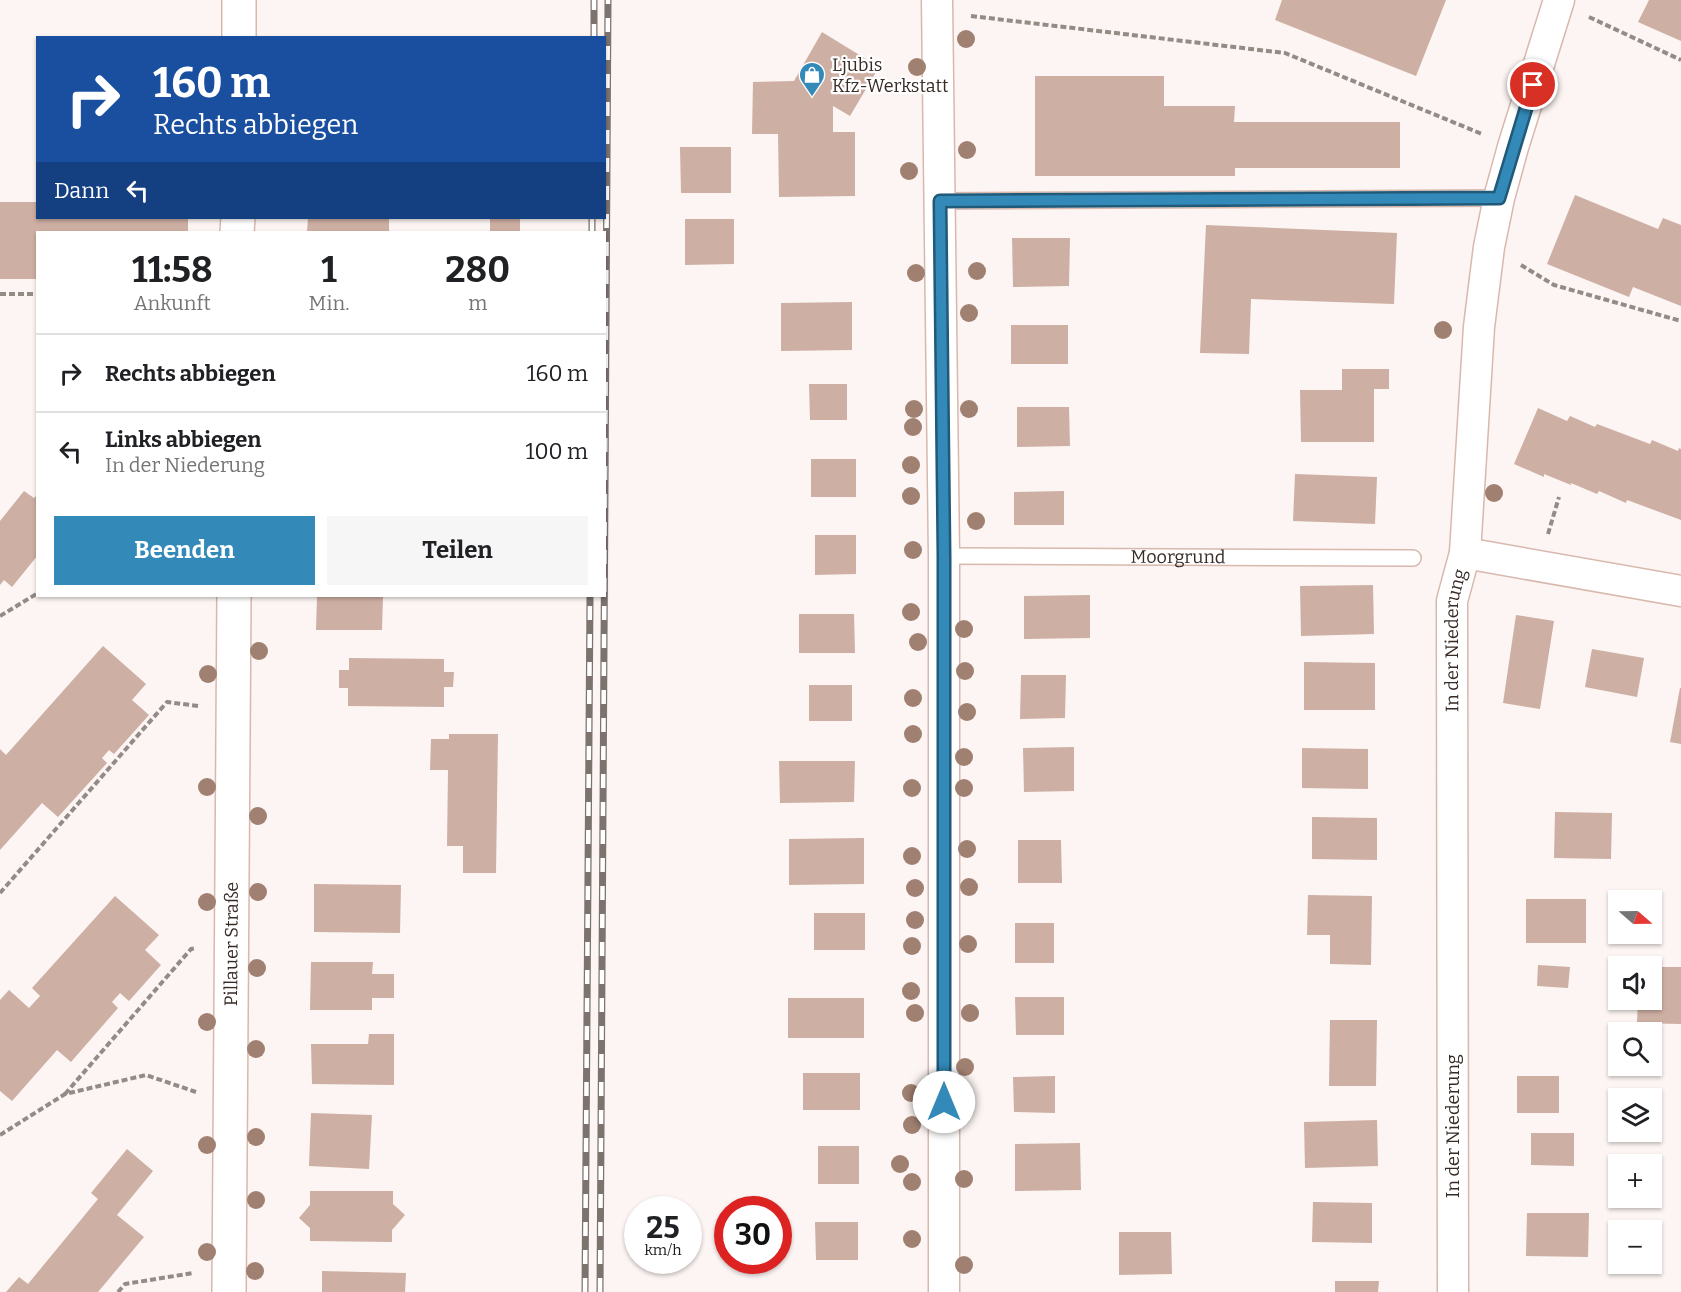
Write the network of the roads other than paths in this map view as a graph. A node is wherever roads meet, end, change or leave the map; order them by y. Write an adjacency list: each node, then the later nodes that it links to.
1 (239, 0): 4 (street)
2 (937, 0): 6 (street)
3 (1559, 1): 5 (street, In der Niederung)
4 (239, 36)
5 (1499, 198): 6 (lane); 7 (street, In der Niederung)
6 (940, 201): 8 (street)
7 (1465, 553): 10 (street); 14 (street, In der Niederung)
8 (944, 556): 9 (lane, Moorgrund); 13 (street)
9 (1413, 558)
10 (1681, 591)
11 (234, 597): 12 (street, Pillauer Straße)
12 (229, 1280)
13 (944, 1292)
14 (1453, 1292)

